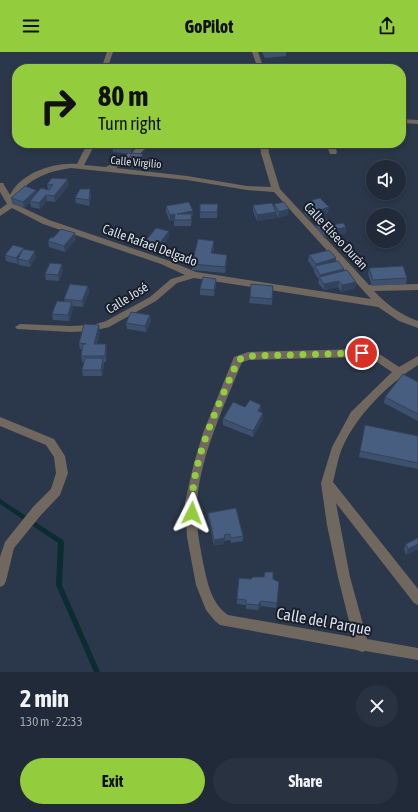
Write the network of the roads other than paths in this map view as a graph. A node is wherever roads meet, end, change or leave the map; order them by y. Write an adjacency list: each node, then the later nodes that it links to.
1 (110, 52): 3 (street)
2 (255, 52): 4 (street)
3 (106, 64)
4 (259, 64)
5 (406, 122): 6 (street)
6 (418, 122)
7 (89, 148): 12 (street)
8 (142, 148): 13 (street)
9 (264, 148): 15 (street, Calle Eliseo Durán)
10 (332, 148): 11 (street)
11 (333, 152)
12 (79, 167): 13 (street, Calle Virgilio); 16 (street, Calle Virgilio)
13 (106, 170): 15 (street, Calle Virgilio)
14 (0, 184): 16 (street)
15 (276, 190): 20 (street, Calle Eliseo Durán)
16 (11, 205): 17 (street); 18 (street, Calle Rafael Delgado)
17 (0, 213)
18 (194, 275): 21 (street, Calle Rafael Delgado); 23 (street, Calle José)
19 (418, 287): 20 (street)
20 (367, 288): 21 (street, Calle Eliseo Durán)
21 (381, 304): 22 (street, Calle Eliseo Durán)
22 (418, 325)
23 (20, 327)
24 (418, 360): 25 (street)
25 (399, 372): 27 (street); 30 (street, Calle del Parque)
26 (0, 421): 28 (street)
27 (327, 483): 29 (street); 30 (street)
28 (0, 581)
29 (418, 599)
30 (362, 646): 31 (street, Calle del Parque)
31 (418, 654)

